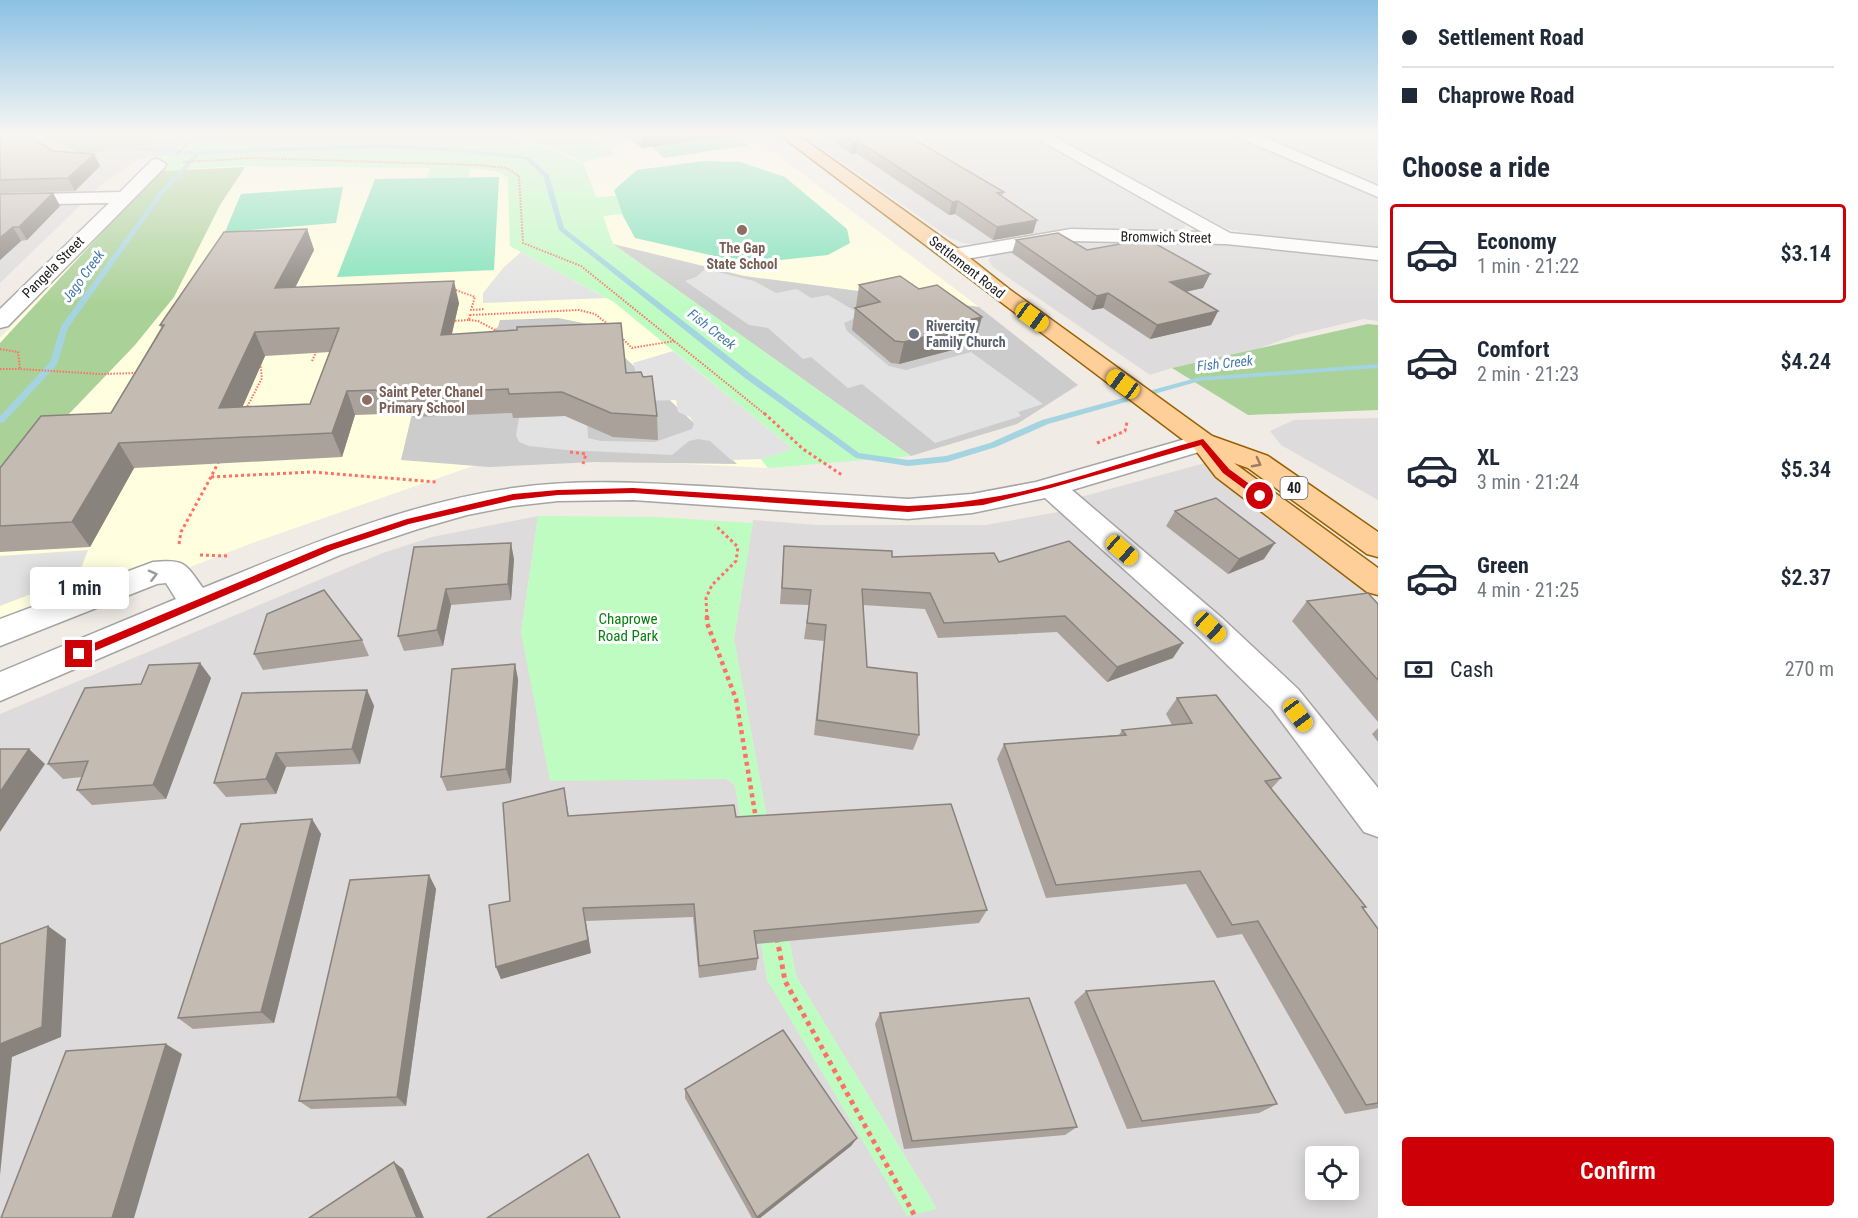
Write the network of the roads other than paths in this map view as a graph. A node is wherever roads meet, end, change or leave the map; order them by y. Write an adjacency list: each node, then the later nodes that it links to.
1 (129, 192): 4 (street, Pangela Street)
2 (867, 192): 8 (main road, Settlement Road / 40)
3 (1142, 192): 6 (street)
4 (124, 197): 5 (street); 9 (street, Pangela Street)
5 (0, 200)
6 (1226, 238): 7 (street, Bromwich Street); 8 (street, Bromwich Street)
7 (1378, 254)
8 (954, 255): 10 (main road, Settlement Road / 40)
9 (0, 321)
10 (1203, 442): 11 (street); 12 (main road, Settlement Road / 40, one-way to 12); 16 (main road, Settlement Road / 40)
11 (1048, 486): 17 (street); 20 (street)
12 (1345, 524): 13 (street); 14 (main road, Settlement Road / 40); 15 (main road)
13 (1378, 533)
14 (1378, 547)
15 (1378, 566)
16 (1378, 584)
17 (196, 603): 18 (street, one-way to 17); 19 (street)
18 (0, 633)
19 (0, 687)
20 (1378, 819)

